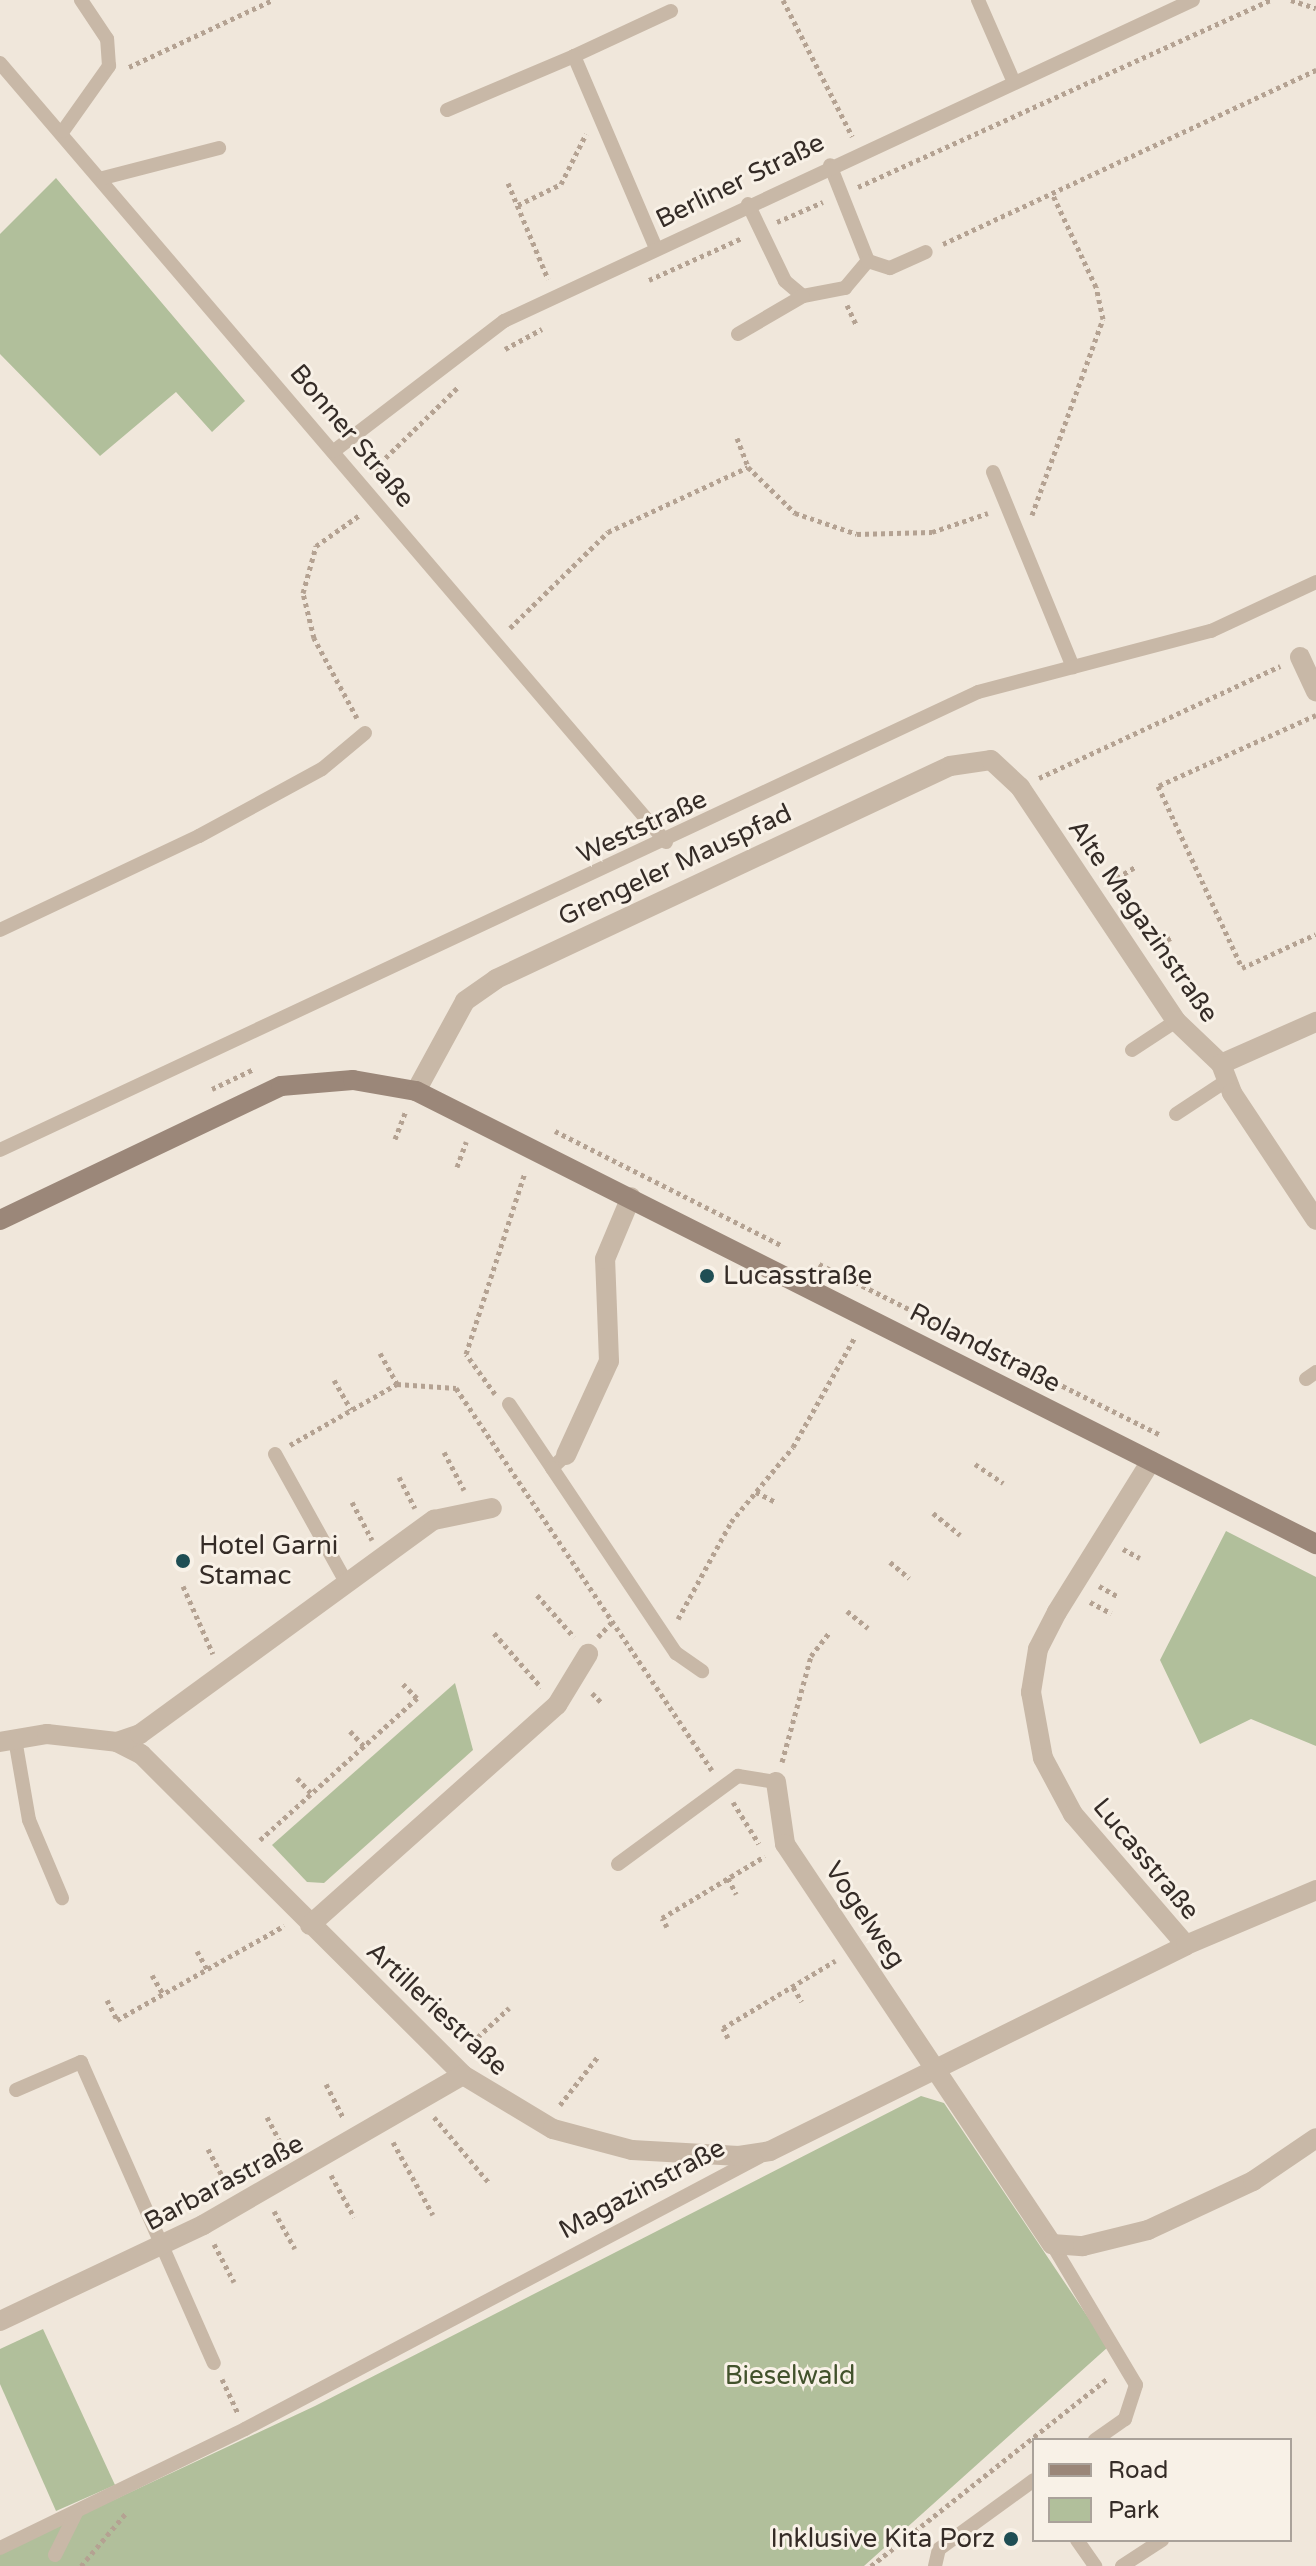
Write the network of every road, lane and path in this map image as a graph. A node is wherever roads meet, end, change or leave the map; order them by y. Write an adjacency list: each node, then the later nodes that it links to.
1 (81, 0): 13 (lane)
2 (273, 0): 13 (path)
3 (783, 0): 19 (path)
4 (978, 0): 14 (lane)
5 (1193, 0): 14 (lane, Berliner Straße)
6 (1271, 0): 23 (path)
7 (1291, 0): 8 (path)
8 (1316, 8)
9 (671, 11): 10 (lane)
10 (574, 56): 15 (lane); 16 (lane)
11 (0, 63): 17 (lane, Bonner Straße)
12 (1316, 70): 24 (path)
13 (103, 79): 17 (lane)
14 (1013, 80): 19 (lane, Berliner Straße)
15 (447, 110)
16 (597, 111): 26 (path); 28 (lane)
17 (63, 131): 21 (lane, Bonner Straße)
18 (219, 148): 21 (lane)
19 (859, 151): 20 (lane, Berliner Straße)
20 (830, 165): 23 (lane); 25 (lane, Berliner Straße)
21 (103, 178): 39 (lane, Bonner Straße)
22 (508, 183): 26 (path)
23 (842, 193): 27 (path); 30 (lane)
24 (1053, 195): 29 (path); 45 (path)
25 (748, 204): 27 (lane); 28 (lane, Berliner Straße)
26 (518, 205): 32 (path)
27 (761, 230): 31 (path); 33 (lane)
28 (656, 248): 32 (lane, Berliner Straße)
29 (926, 252): 30 (lane)
30 (868, 261): 33 (lane)
31 (645, 282)
32 (555, 295): 39 (lane, Berliner Straße)
33 (803, 296): 35 (lane)
34 (558, 321): 36 (path)
35 (738, 334)
36 (490, 360)
37 (465, 380): 42 (path)
38 (737, 438): 40 (path)
39 (334, 451): 47 (lane, Bonner Straße)
40 (748, 467): 43 (path); 47 (path)
41 (993, 472): 43 (lane)
42 (378, 477)
43 (1008, 506): 45 (lane)
44 (361, 514): 56 (path)
45 (1023, 539): 49 (lane)
46 (1316, 582): 49 (lane, Weststraße)
47 (495, 643): 59 (lane, Bonner Straße)
48 (1300, 657): 50 (path); 51 (street)
49 (1073, 667): 59 (lane, Weststraße)
50 (1230, 690): 52 (path); 54 (path)
51 (1316, 691)
52 (1235, 699)
53 (1316, 715): 61 (path)
54 (1165, 720): 55 (path); 58 (path)
55 (1169, 730)
56 (365, 733): 60 (lane)
57 (1006, 770): 58 (street, Alte Magazinstraße); 66 (street, Grengeler Mauspfad)
58 (1020, 787): 62 (street, Alte Magazinstraße)
59 (666, 842): 75 (lane, Weststraße)
60 (0, 930)
61 (1316, 934)
62 (1176, 1021): 64 (lane); 65 (street, Alte Magazinstraße)
63 (1316, 1022): 65 (street)
64 (1132, 1050)
65 (1224, 1072): 70 (lane); 82 (street, Alte Magazinstraße)
66 (416, 1091): 80 (main road, Rolandstraße); 81 (main road, Rolandstraße)
67 (396, 1109): 68 (path)
68 (406, 1110): 69 (path); 73 (path)
69 (416, 1114)
70 (1176, 1114)
71 (458, 1131): 72 (path)
72 (468, 1136): 74 (path); 78 (path)
73 (395, 1139)
74 (480, 1142)
75 (0, 1150)
76 (516, 1160): 77 (path)
77 (527, 1165): 79 (path); 83 (path)
78 (457, 1167)
79 (541, 1173)
80 (631, 1197): 101 (main road, Rolandstraße); 102 (street)
81 (0, 1220)
82 (1316, 1220)
83 (489, 1275): 84 (path); 86 (path)
84 (499, 1278)
85 (844, 1325): 88 (path)
86 (473, 1328): 87 (path); 95 (path)
87 (483, 1332)
88 (858, 1332): 89 (path); 93 (path)
89 (871, 1339)
90 (380, 1353): 92 (path)
91 (334, 1380): 96 (path)
92 (397, 1384): 96 (path); 140 (path)
93 (829, 1385): 94 (path); 97 (path)
94 (837, 1390)
95 (509, 1404): 102 (lane)
96 (351, 1410): 100 (path)
97 (798, 1439): 98 (path); 106 (path)
98 (808, 1444)
99 (444, 1452): 109 (path)
100 (275, 1454): 119 (lane)
101 (1151, 1461): 113 (main road, Rolandstraße); 152 (street, Lucasstraße)
102 (559, 1462): 126 (lane)
103 (975, 1464): 105 (path)
104 (399, 1477): 111 (path)
105 (1003, 1483)
106 (756, 1492): 108 (path); 114 (path)
107 (352, 1502): 115 (path)
108 (776, 1502)
109 (484, 1509): 111 (street)
110 (933, 1513): 112 (path)
111 (425, 1527): 115 (street)
112 (960, 1535)
113 (1316, 1544)
114 (713, 1555): 116 (path); 122 (path)
115 (382, 1557): 119 (street)
116 (723, 1560)
117 (890, 1562): 118 (path)
118 (909, 1578)
119 (346, 1582): 131 (street)
120 (183, 1586): 131 (path)
121 (537, 1595): 129 (path)
122 (682, 1611): 124 (path); 126 (path)
123 (847, 1611): 125 (path)
124 (692, 1617)
125 (868, 1628)
126 (662, 1632): 130 (lane)
127 (494, 1633): 133 (path)
128 (829, 1633): 139 (path)
129 (588, 1654): 133 (street)
130 (702, 1671)
131 (221, 1674): 136 (street)
132 (403, 1684): 137 (path)
133 (557, 1705): 150 (street)
134 (350, 1731): 137 (path)
135 (8, 1741): 136 (street, Artilleriestraße); 149 (lane)
136 (117, 1742): 143 (street, Artilleriestraße)
137 (364, 1746): 141 (path)
138 (297, 1778): 141 (path)
139 (776, 1782): 140 (lane); 142 (street, Vogelweg)
140 (723, 1786): 144 (path); 145 (lane)
141 (311, 1793): 143 (path)
142 (785, 1844): 144 (path); 153 (street, Vogelweg)
143 (244, 1854): 150 (street, Artilleriestraße)
144 (766, 1856): 146 (path)
145 (618, 1864)
146 (728, 1878): 147 (path); 151 (path)
147 (736, 1894)
148 (1314, 1897): 152 (street, Magazinstraße)
149 (62, 1898)
150 (306, 1920): 155 (path); 165 (street, Artilleriestraße)
151 (667, 1927)
152 (1186, 1945): 164 (street, Magazinstraße)
153 (857, 1948): 157 (path); 164 (street, Vogelweg)
154 (197, 1951): 155 (path)
155 (207, 1969): 158 (path)
156 (152, 1975): 158 (path)
157 (793, 1987): 160 (path); 162 (path)
158 (163, 1994): 159 (path)
159 (107, 2000)
160 (802, 2002)
161 (509, 2008): 165 (path)
162 (728, 2038)
163 (599, 2055): 171 (path)
164 (936, 2067): 175 (street, Magazinstraße); 184 (street, Vogelweg)
165 (456, 2069): 168 (street, Barbarastraße); 171 (street, Artilleriestraße)
166 (326, 2084): 173 (path)
167 (16, 2090): 185 (lane)
168 (421, 2098): 170 (street, Barbarastraße); 178 (path)
169 (267, 2117): 177 (path)
170 (384, 2125): 173 (street, Barbarastraße); 181 (path)
171 (545, 2125): 175 (street, Artilleriestraße)
172 (1316, 2138): 184 (street)
173 (357, 2141): 176 (street, Barbarastraße)
174 (208, 2149): 180 (path)
175 (770, 2151): 191 (lane, Magazinstraße)
176 (323, 2160): 177 (street, Barbarastraße); 182 (path)
177 (298, 2174): 179 (street, Barbarastraße)
178 (490, 2184)
179 (264, 2192): 180 (street, Barbarastraße); 186 (path)
180 (238, 2206): 183 (street, Barbarastraße)
181 (433, 2215)
182 (354, 2217)
183 (203, 2225): 185 (street, Barbarastraße); 187 (path)
184 (1052, 2244): 190 (lane)
185 (161, 2246): 188 (street, Barbarastraße); 189 (lane)
186 (295, 2249)
187 (234, 2282)
188 (0, 2321)
189 (214, 2363): 191 (path)
190 (1128, 2363): 192 (lane); 193 (path)
191 (245, 2429): 197 (lane, Magazinstraße)
192 (1112, 2435)
193 (1033, 2438)
194 (1032, 2439): 203 (path)
195 (1032, 2481): 204 (lane)
196 (132, 2506): 202 (path)
197 (76, 2513): 200 (lane, Magazinstraße); 201 (lane)
198 (1078, 2542): 205 (lane)
199 (1159, 2542): 206 (lane)
200 (0, 2548)
201 (55, 2555)
202 (81, 2566)
203 (871, 2566)
204 (935, 2566)
205 (1095, 2566)
206 (1122, 2566)

